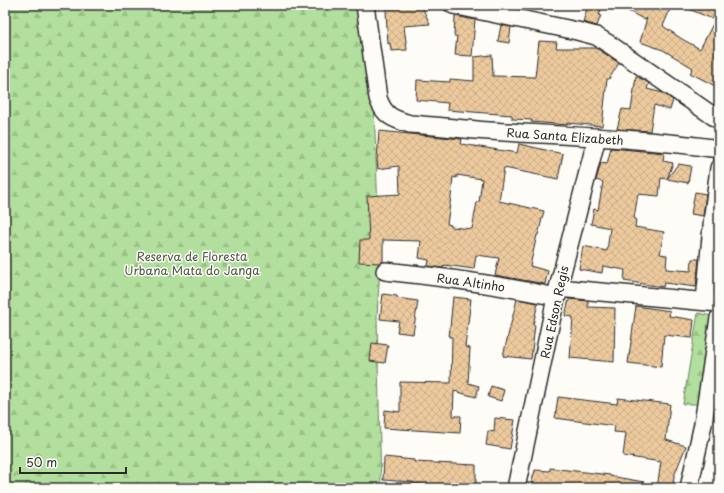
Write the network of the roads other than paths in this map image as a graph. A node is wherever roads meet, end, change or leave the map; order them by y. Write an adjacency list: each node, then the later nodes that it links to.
1 (365, 5): 4 (street, Rua Santa Elizabeth)
2 (454, 5): 3 (street)
3 (719, 120)
4 (597, 137): 5 (street, Rua Santa Elizabeth); 8 (street, Rua Edson Regis)
5 (719, 149)
6 (719, 168): 9 (street)
7 (385, 271): 8 (street, Rua Altinho)
8 (558, 292): 9 (street, Rua Altinho); 11 (street, Rua Edson Regis)
9 (712, 302)
10 (719, 318): 12 (street)
11 (516, 488)
12 (688, 488)

